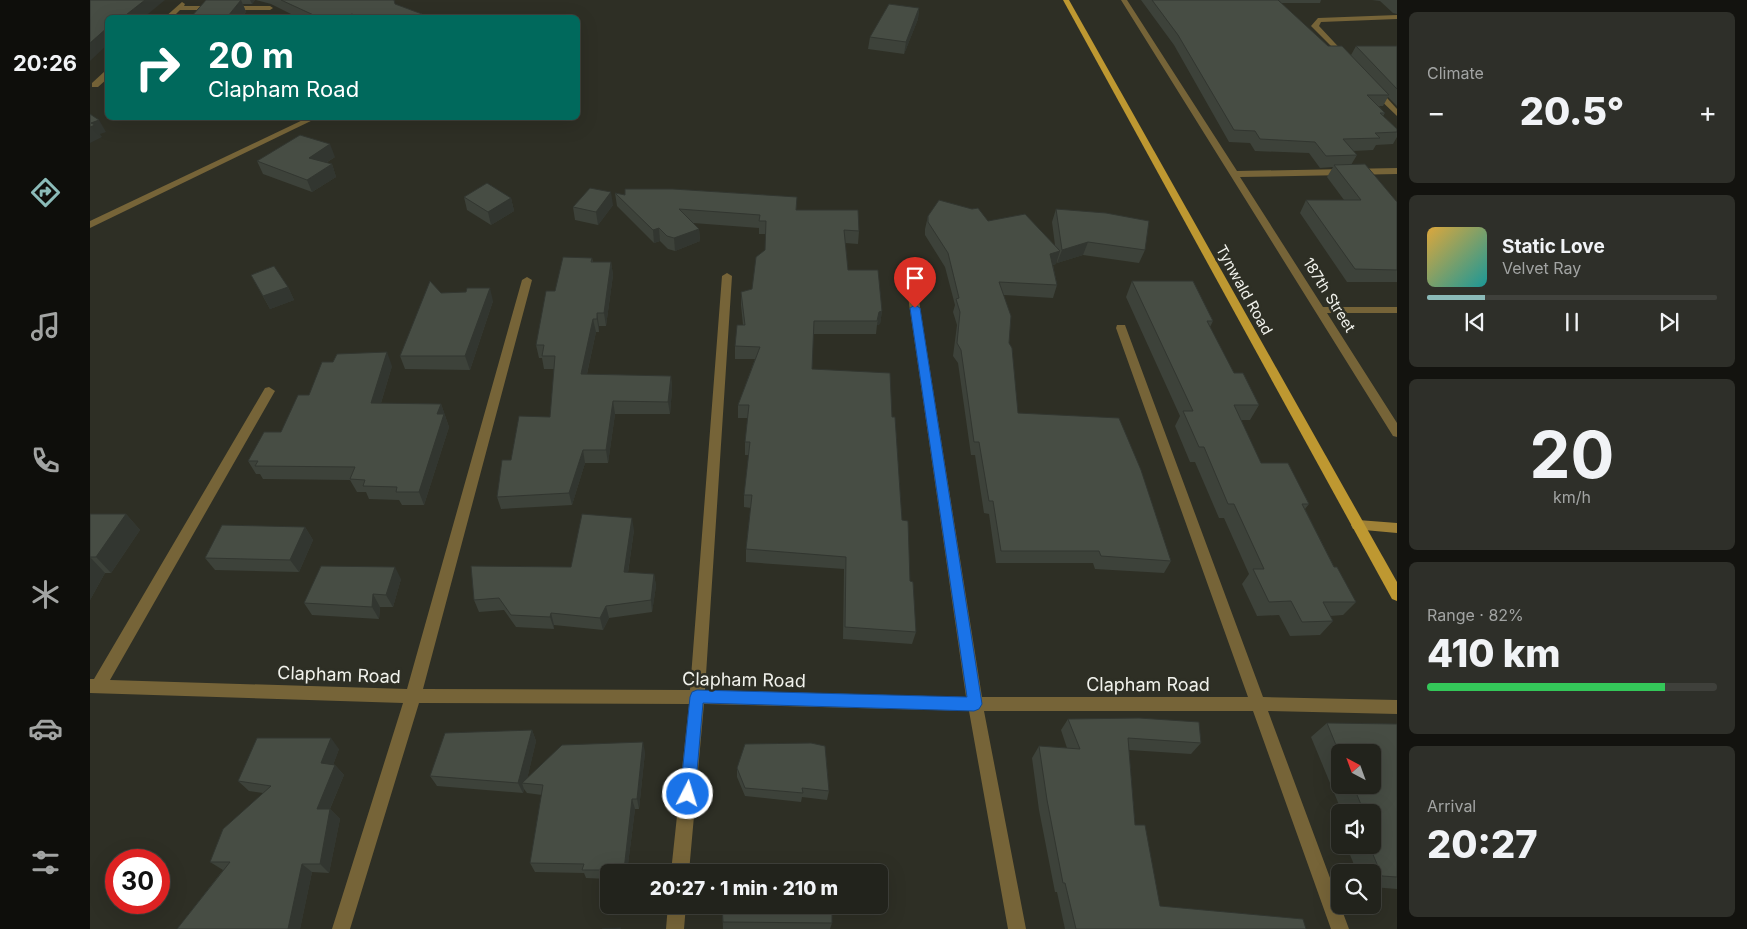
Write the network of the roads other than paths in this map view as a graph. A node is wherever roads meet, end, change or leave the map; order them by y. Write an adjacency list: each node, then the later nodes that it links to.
1 (186, 0): 4 (street)
2 (1066, 0): 25 (main road, Tynwald Road)
3 (1124, 0): 15 (street, 187th Street)
4 (178, 8): 5 (street); 6 (street)
5 (270, 8)
6 (170, 15)
7 (1397, 17): 8 (street)
8 (1353, 66)
9 (105, 76): 10 (street)
10 (96, 85)
11 (1372, 86): 12 (street)
12 (1397, 114)
13 (309, 120): 16 (street)
14 (1397, 171): 15 (street)
15 (1234, 174): 20 (street, 187th Street)
16 (90, 225)
17 (909, 269): 31 (street)
18 (727, 276): 30 (street)
19 (527, 280): 29 (street)
20 (1321, 310): 21 (street); 24 (street, 187th Street)
21 (1397, 310)
22 (1121, 328): 32 (street)
23 (269, 391): 28 (street)
24 (1397, 433)
25 (1358, 526): 26 (street); 27 (main road, Tynwald Road)
26 (1397, 528)
27 (1397, 595)
28 (94, 686): 29 (street, Clapham Road)
29 (413, 696): 30 (street, Clapham Road); 36 (street)
30 (697, 697): 31 (street, Clapham Road); 34 (street)
31 (974, 704): 32 (street, Clapham Road); 38 (street)
32 (1258, 704): 33 (street, Clapham Road); 39 (street)
33 (1397, 707)
34 (681, 864)
35 (676, 914): 37 (street)
36 (341, 929)
37 (675, 929)
38 (1017, 929)
39 (1340, 929)

